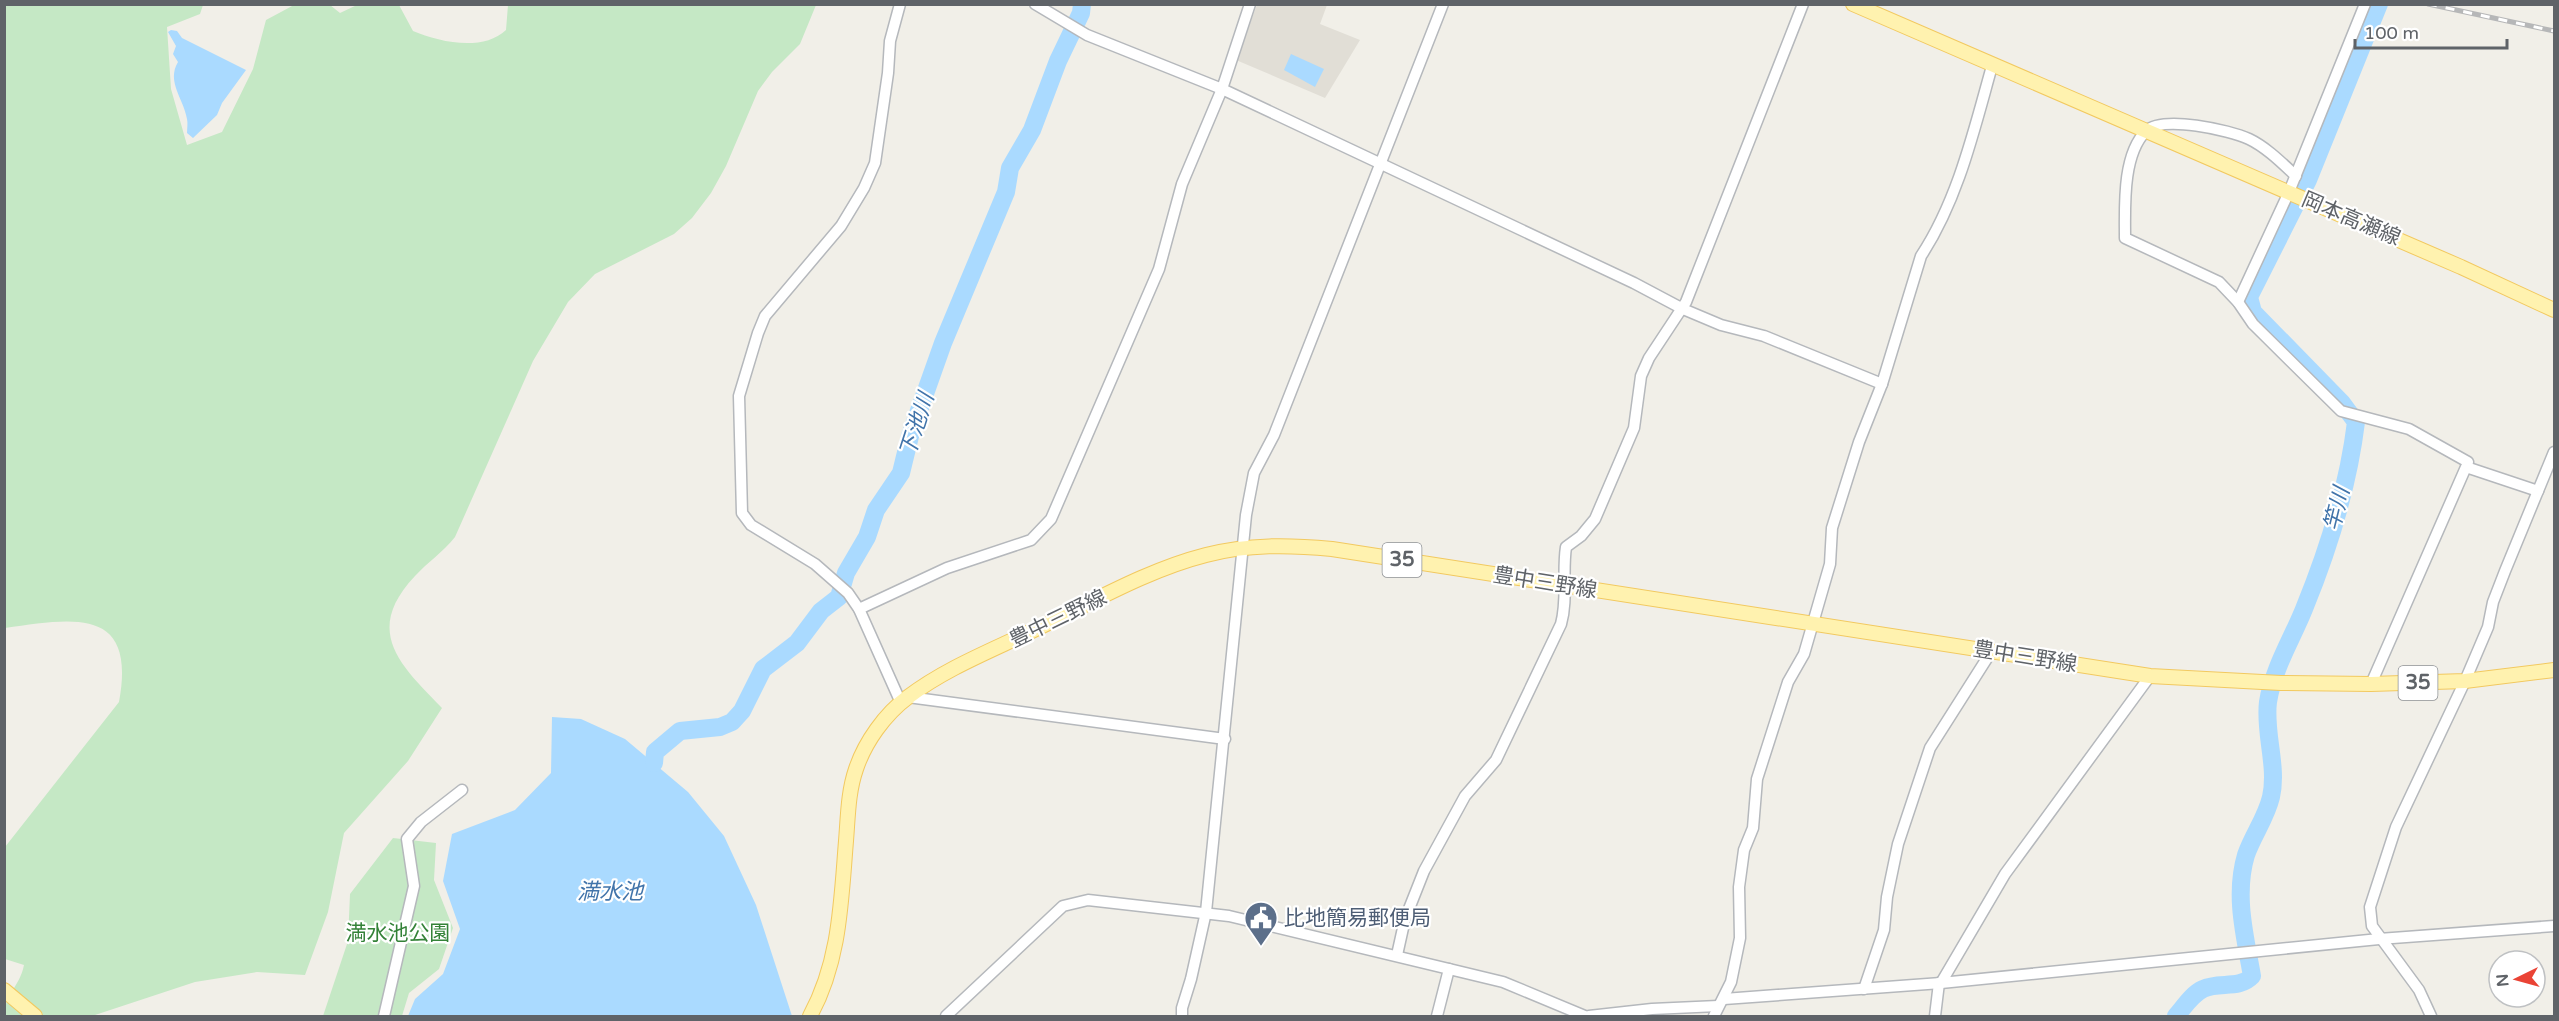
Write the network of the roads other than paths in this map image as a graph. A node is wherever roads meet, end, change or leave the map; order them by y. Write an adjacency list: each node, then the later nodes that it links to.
1 (900, 4): 23 (street)
2 (1035, 4): 9 (street)
3 (1250, 4): 9 (street)
4 (1443, 4): 11 (street)
5 (1803, 4): 15 (street)
6 (1853, 4): 8 (main road, 岡本高瀬線)
7 (2365, 4): 12 (street)
8 (1992, 66): 10 (main road, 岡本高瀬線); 17 (street)
9 (1222, 88): 11 (street); 23 (street)
10 (2146, 131): 12 (street, 岡本高瀬線); 13 (main road, 岡本高瀬線); 14 (street)
11 (1379, 164): 15 (street); 21 (street)
12 (2296, 176): 13 (street)
13 (2289, 192): 14 (street); 16 (main road, 岡本高瀬線)
14 (2238, 302): 19 (street)
15 (1683, 309): 17 (street); 22 (street)
16 (2554, 310)
17 (1882, 384): 24 (street)
18 (2554, 452): 20 (street)
19 (2468, 462)
20 (2538, 491): 28 (street); 29 (street)
21 (1243, 548): 22 (main road, 豊中三野線 / 35); 30 (main road, 豊中三野線 / 35); 31 (street)
22 (1563, 586): 24 (main road, 豊中三野線 / 35); 36 (street)
23 (859, 609): 30 (street)
24 (1813, 625): 25 (main road, 豊中三野線 / 35); 41 (street)
25 (1991, 652): 27 (main road, 豊中三野線 / 35); 39 (street)
26 (2554, 670): 28 (main road, 豊中三野線 / 35)
27 (2150, 676): 29 (main road, 豊中三野線 / 35); 38 (street)
28 (2465, 681): 29 (main road, 豊中三野線 / 35); 35 (street)
29 (2371, 684)
30 (905, 700): 31 (street); 44 (main road, 豊中三野線 / 35)
31 (1225, 739): 33 (street)
32 (462, 790): 43 (street)
33 (1206, 912): 36 (street); 45 (street); 46 (street)
34 (2554, 926): 35 (street)
35 (2379, 939): 38 (street); 50 (street)
36 (1397, 955): 37 (street)
37 (1449, 969): 47 (street); 48 (street)
38 (1940, 983): 39 (street); 49 (street)
39 (1864, 989): 41 (street)
40 (4, 990): 42 (main road)
41 (1719, 1007): 48 (street)
42 (35, 1017)
43 (384, 1017)
44 (810, 1017)
45 (946, 1017)
46 (1182, 1017)
47 (1437, 1017)
48 (1587, 1017)
49 (1935, 1017)
50 (2432, 1017)

